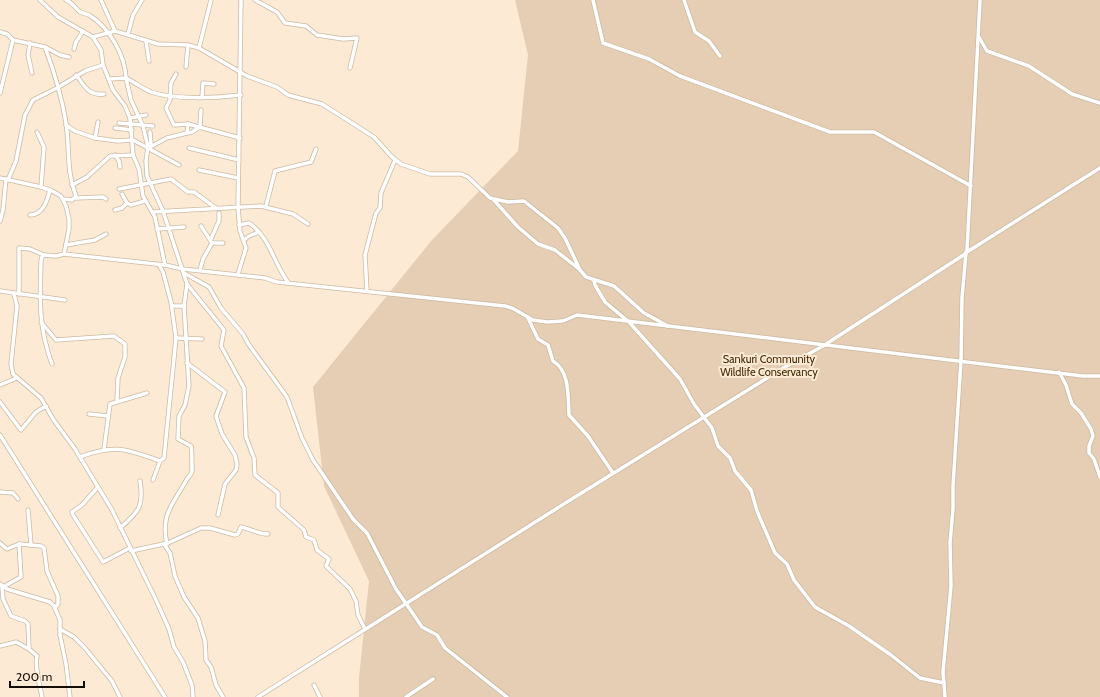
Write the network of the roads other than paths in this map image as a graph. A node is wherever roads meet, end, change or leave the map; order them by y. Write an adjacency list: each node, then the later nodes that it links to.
1 (40, 0): 12 (street)
2 (66, 0): 14 (street)
3 (101, 0): 11 (street)
4 (142, 0): 15 (street)
5 (211, 0): 23 (street)
6 (242, 0): 32 (street)
7 (255, 0): 30 (street)
8 (593, 0): 82 (street)
9 (684, 0): 25 (street)
10 (980, 0): 16 (street)
11 (115, 30): 14 (street); 15 (street)
12 (83, 31): 17 (street); 24 (street)
13 (0, 32): 18 (street)
14 (107, 32): 17 (street); 35 (street)
15 (128, 34): 19 (street)
16 (978, 36): 44 (street); 82 (street)
17 (93, 37): 28 (street)
18 (13, 40): 20 (street); 39 (street)
19 (146, 41): 21 (street); 27 (street)
20 (30, 43): 22 (street); 31 (street)
21 (188, 45): 23 (street); 29 (street)
22 (44, 47): 26 (street); 38 (street)
23 (199, 48): 32 (street)
24 (74, 49)
25 (720, 56)
26 (69, 57)
27 (149, 61)
28 (103, 65): 34 (street); 36 (street)
29 (186, 67)
30 (350, 68)
31 (32, 73)
32 (241, 73): 41 (street); 71 (street)
33 (176, 74): 42 (street)
34 (76, 75): 38 (street); 40 (street)
35 (126, 78): 36 (street); 42 (street); 48 (street)
36 (109, 79): 47 (street)
37 (214, 84): 43 (street)
38 (57, 88): 53 (street); 78 (street)
39 (0, 93)
40 (104, 94)
41 (241, 95): 43 (street); 63 (street)
42 (170, 96): 43 (street); 52 (street)
43 (202, 97)
44 (1100, 103)
45 (201, 110): 56 (street)
46 (146, 115): 48 (street)
47 (130, 118): 48 (street); 51 (street)
48 (139, 118): 54 (street)
49 (98, 122): 62 (street)
50 (119, 123): 51 (street)
51 (131, 124): 54 (street); 58 (street)
52 (188, 124): 56 (street); 61 (street)
53 (66, 125): 62 (street); 80 (street)
54 (143, 126): 55 (street); 65 (street)
55 (153, 126)
56 (200, 127): 61 (street); 63 (street)
57 (115, 128): 58 (street)
58 (132, 130): 64 (street)
59 (37, 132): 83 (street)
60 (150, 132): 65 (street)
61 (187, 133): 65 (street)
62 (95, 138): 64 (street)
63 (240, 138): 70 (street)
64 (133, 140): 65 (street); 69 (street)
65 (149, 147): 72 (street); 79 (street)
66 (189, 148): 70 (street)
67 (316, 149): 93 (street)
68 (115, 155): 69 (street); 73 (street); 80 (street)
69 (133, 155): 81 (street)
70 (239, 160): 77 (street)
71 (395, 160): 90 (street); 127 (street)
72 (179, 165)
73 (120, 167)
74 (1100, 168): 114 (street)
75 (199, 170): 77 (street)
76 (0, 178): 78 (street)
77 (238, 178): 94 (street)
78 (7, 180): 83 (street); 101 (street)
79 (152, 184): 81 (street); 95 (street); 97 (street)
80 (72, 185): 87 (street)
81 (140, 185): 84 (street); 91 (street)
82 (971, 186): 114 (street)
83 (41, 187): 85 (street)
84 (118, 188)
85 (50, 190): 88 (street); 100 (street)
86 (122, 194): 92 (street)
87 (76, 198): 88 (street); 89 (street)
88 (63, 199): 113 (street)
89 (106, 199)
90 (493, 199): 120 (street); 120 (street)
91 (145, 201): 92 (street); 98 (street)
92 (127, 203): 96 (street)
93 (266, 206): 94 (street); 103 (street)
94 (238, 207): 95 (street); 102 (street)
95 (216, 208): 97 (street)
96 (115, 210)
97 (164, 211): 98 (street); 105 (street)
98 (152, 212): 107 (street)
99 (220, 213): 111 (street)
100 (30, 215)
101 (0, 221)
102 (239, 224): 108 (street); 110 (street)
103 (308, 224)
104 (201, 226): 111 (street)
105 (169, 227): 106 (street); 107 (street); 121 (street)
106 (184, 227)
107 (157, 229): 118 (street)
108 (259, 232): 110 (street); 124 (street)
109 (106, 234): 113 (street)
110 (244, 240): 122 (street)
111 (211, 241): 112 (street); 119 (street)
112 (223, 243)
113 (66, 245): 115 (street)
114 (966, 252): 141 (street); 142 (street)
115 (64, 254): 116 (street); 117 (street)
116 (44, 255): 129 (street); 130 (street)
117 (159, 265): 118 (street); 132 (street)
118 (165, 265): 121 (street)
119 (200, 270): 121 (street); 122 (street)
120 (580, 270): 123 (street)
121 (184, 271): 125 (street); 177 (street)
122 (238, 274): 124 (street)
123 (594, 281): 136 (street); 137 (street)
124 (288, 282): 127 (street)
125 (187, 284): 133 (street); 180 (street)
126 (0, 291): 128 (street)
127 (367, 291): 134 (street)
128 (14, 294): 129 (street); 147 (street)
129 (19, 294): 130 (street)
130 (39, 297): 131 (street); 135 (street)
131 (65, 300)
132 (172, 306): 133 (street); 138 (street)
133 (184, 306): 139 (street)
134 (528, 318): 136 (street); 160 (street)
135 (40, 322): 144 (street); 150 (street)
136 (629, 322): 137 (street); 155 (street)
137 (670, 327): 141 (street)
138 (176, 338): 139 (street); 159 (street)
139 (187, 339): 140 (street); 143 (street)
140 (202, 339)
141 (823, 346): 142 (street); 155 (street)
142 (962, 360): 145 (street); 184 (street)
143 (187, 363): 168 (street); 173 (street)
144 (52, 364)
145 (1059, 372): 146 (street); 161 (street)
146 (1100, 376)
147 (17, 378): 148 (street); 152 (street)
148 (0, 385)
149 (147, 393): 150 (street)
150 (117, 400): 154 (street)
151 (0, 402): 152 (street)
152 (46, 406): 158 (street)
153 (89, 414): 154 (street)
154 (108, 416): 157 (street)
155 (704, 417): 160 (street); 184 (street)
156 (0, 435): 189 (street)
157 (104, 449): 158 (street); 159 (street)
158 (80, 456): 164 (street)
159 (160, 461): 162 (street)
160 (613, 473): 177 (street)
161 (1100, 477)
162 (153, 480)
163 (140, 481): 169 (street)
164 (98, 487): 169 (street); 175 (street)
165 (0, 492): 166 (street)
166 (18, 499)
167 (28, 510): 174 (street)
168 (218, 515)
169 (120, 528): 175 (street)
170 (268, 534): 173 (street)
171 (0, 543): 172 (street)
172 (19, 544): 174 (street); 176 (street)
173 (165, 544): 175 (street); 191 (street)
174 (31, 545): 178 (street)
175 (131, 549): 190 (street)
176 (2, 586): 178 (street); 182 (street)
177 (406, 603): 180 (street); 195 (street)
178 (55, 608): 179 (street)
179 (60, 629): 187 (street); 188 (street)
180 (365, 629): 192 (street)
181 (0, 646): 182 (street)
182 (29, 649): 186 (street)
183 (433, 678): 194 (street)
184 (944, 683): 196 (street)
185 (314, 685): 193 (street)
186 (42, 697)
187 (70, 697)
188 (120, 697)
189 (165, 697)
190 (193, 697)
191 (223, 697)
192 (258, 697)
193 (320, 697)
194 (406, 697)
195 (508, 697)
196 (944, 697)

